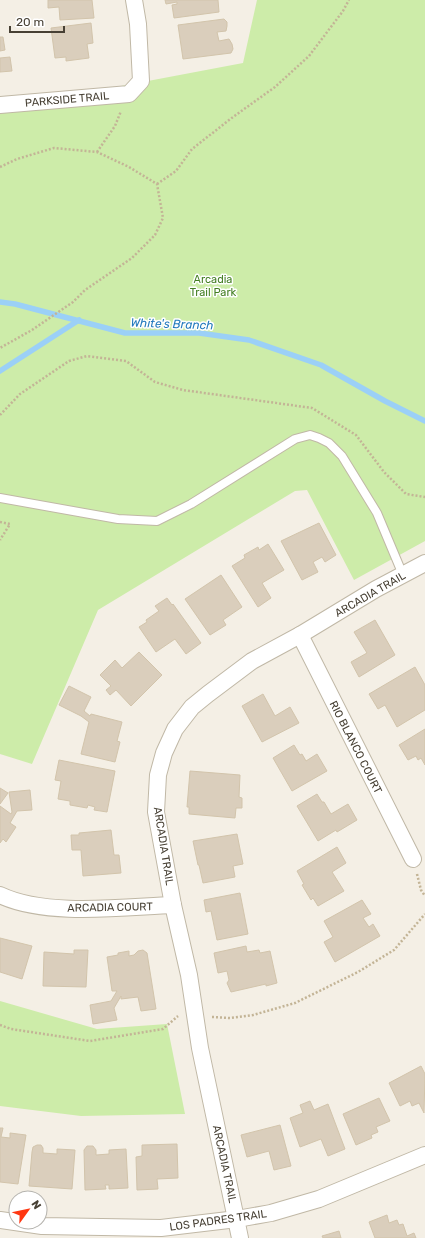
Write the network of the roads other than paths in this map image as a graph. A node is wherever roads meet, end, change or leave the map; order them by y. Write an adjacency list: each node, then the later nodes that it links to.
1 (134, 0): 2 (street, PARKSIDE TRAIL)
2 (0, 105)
3 (0, 498): 5 (lane)
4 (425, 563): 5 (street, ARCADIA TRAIL)
5 (402, 575): 6 (street, ARCADIA TRAIL)
6 (300, 635): 7 (street, RIO BLANCO COURT); 9 (street, ARCADIA TRAIL)
7 (413, 859)
8 (0, 895): 9 (street, ARCADIA COURT)
9 (174, 905): 11 (street, ARCADIA TRAIL)
10 (425, 1155): 11 (street, LOS PADRES TRAIL)
11 (237, 1218): 13 (street, LOS PADRES TRAIL); 14 (street, ARCADIA TRAIL)
12 (0, 1220): 13 (street, LOS PADRES TRAIL)
13 (33, 1232)
14 (240, 1238)

